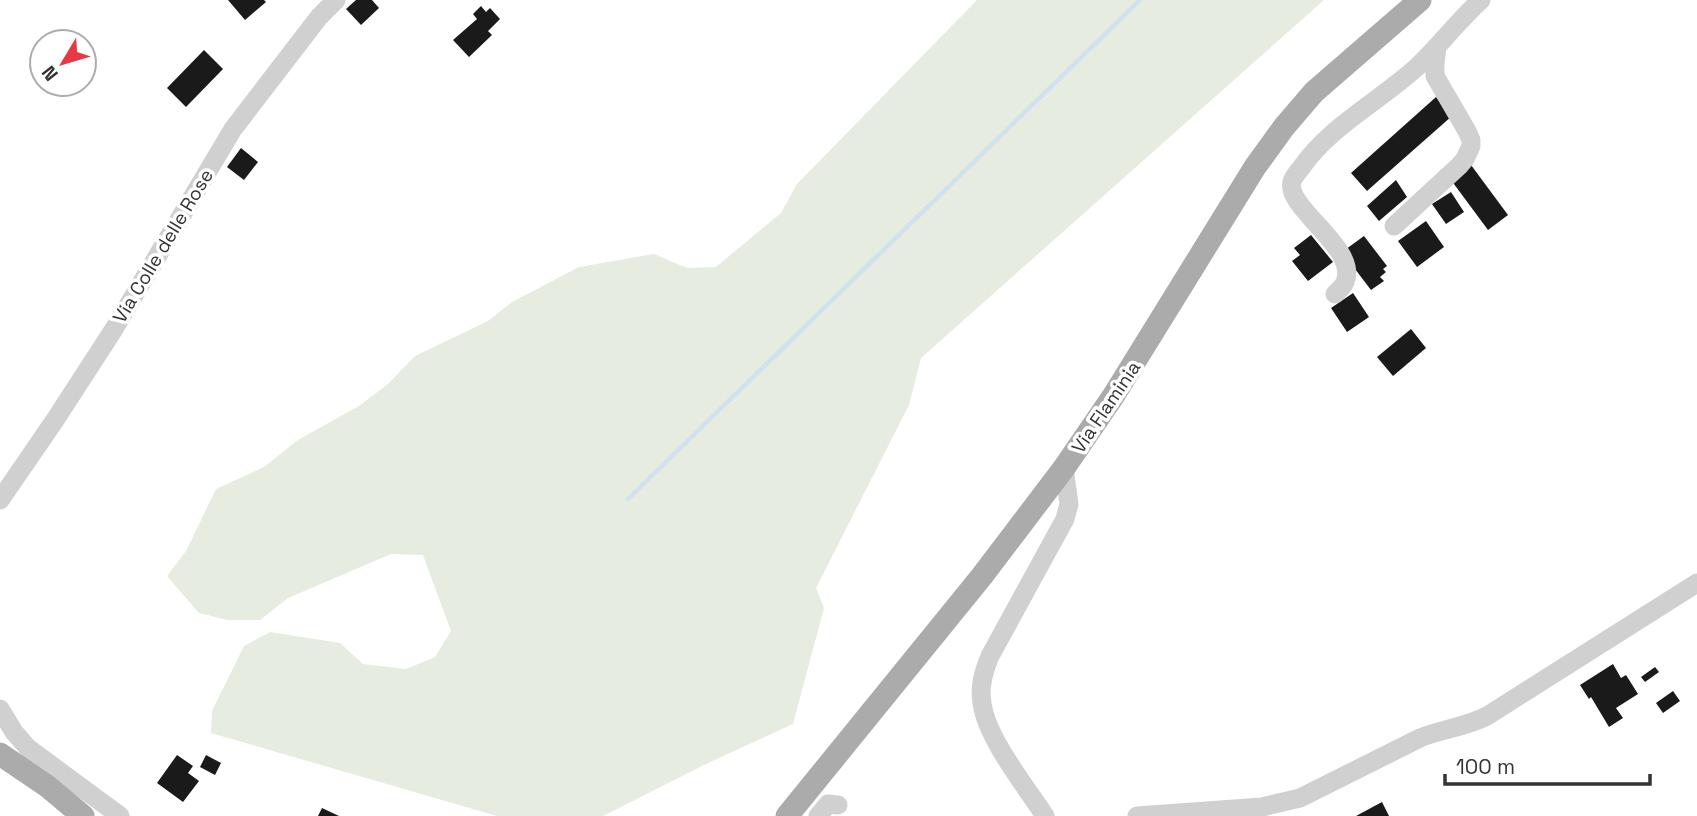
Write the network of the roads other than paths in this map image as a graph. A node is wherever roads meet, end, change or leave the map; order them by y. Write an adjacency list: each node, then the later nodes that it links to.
1 (336, 0): 8 (street, Via Colle delle Rose)
2 (1420, 0): 7 (main road, Via Flaminia)
3 (1481, 0): 4 (street)
4 (1437, 47): 5 (street); 6 (street)
5 (1394, 226)
6 (1335, 294)
7 (1065, 468): 15 (main road, Via Flaminia); 17 (street)
8 (0, 500)
9 (1697, 583): 18 (street)
10 (0, 709): 14 (street)
11 (0, 754): 13 (main road)
12 (838, 805): 16 (street)
13 (83, 816)
14 (120, 816)
15 (787, 816)
16 (818, 816)
17 (1045, 816)
18 (1137, 816)

